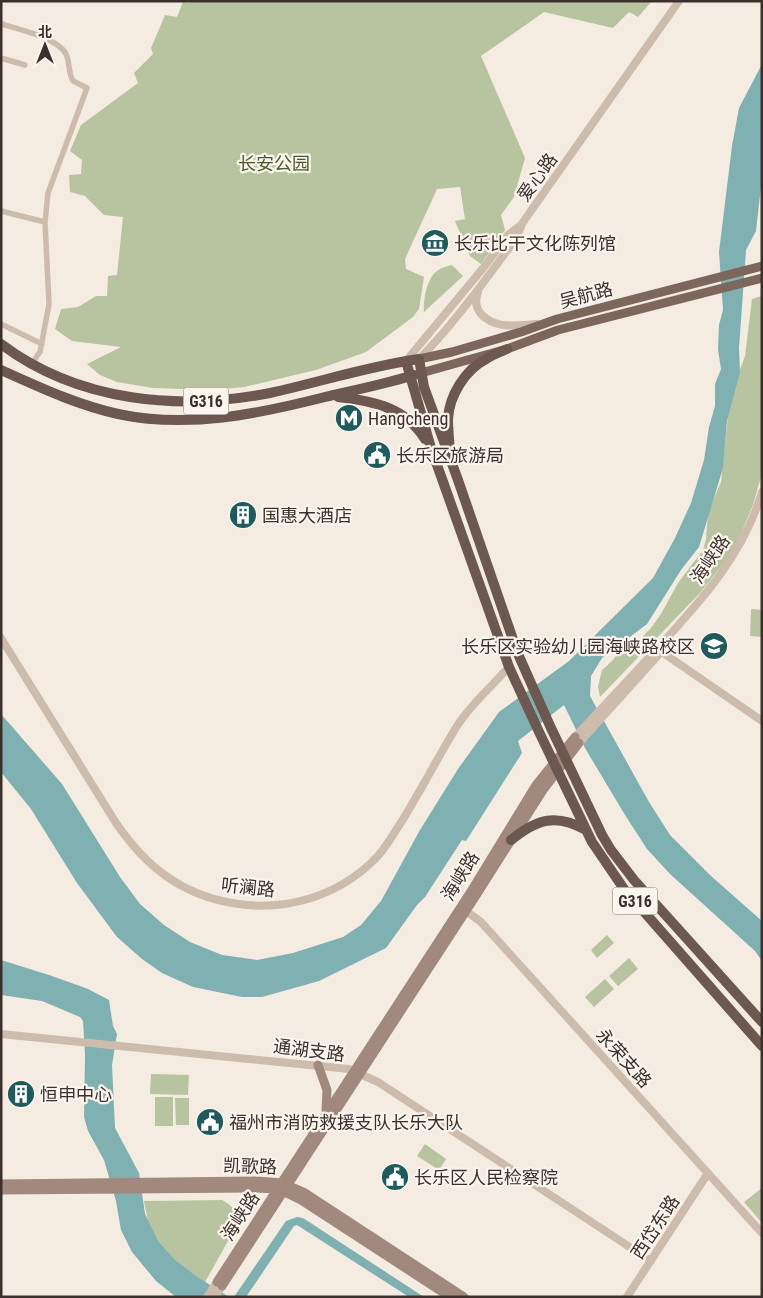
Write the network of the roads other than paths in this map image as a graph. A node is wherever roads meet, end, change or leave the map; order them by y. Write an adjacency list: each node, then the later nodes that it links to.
1 (679, 1): 7 (street, 爱心路)
2 (1, 24): 6 (street)
3 (1, 58): 4 (street)
4 (25, 65)
5 (1, 211): 6 (street)
6 (45, 222): 14 (street)
7 (521, 225): 10 (street); 19 (street, 爱心路)
8 (762, 266): 12 (main road, 吴航路)
9 (762, 278): 16 (main road, 吴航路)
10 (480, 286): 12 (street); 18 (street)
11 (1, 324): 14 (street)
12 (542, 324): 15 (main road, 吴航路)
13 (1, 344): 20 (highway, G316)
14 (42, 344): 20 (street)
15 (474, 345): 17 (main road); 18 (main road, 吴航路)
16 (507, 349): 17 (main road, 吴航路); 28 (highway)
17 (478, 358): 23 (main road, 吴航路)
18 (419, 359): 19 (highway, G316); 23 (highway, G316)
19 (406, 361): 22 (highway, G316); 24 (highway, G316)
20 (32, 363): 22 (highway, G316)
21 (1, 370): 26 (highway, G316)
22 (363, 371): 25 (highway)
23 (420, 373): 24 (highway, G316); 28 (highway, G316)
24 (410, 377): 25 (highway, G316); 27 (highway, G316)
25 (369, 388): 26 (highway, G316)
26 (330, 396): 27 (highway)
27 (431, 448): 33 (highway, G316)
28 (451, 463): 36 (highway, G316)
29 (762, 492): 32 (street, 海峡路)
30 (762, 508): 32 (street, 海峡路)
31 (1, 638): 33 (street, 听澜路)
32 (659, 650): 34 (street); 35 (street, 海峡路)
33 (510, 667): 37 (highway, G316)
34 (762, 721)
35 (577, 740): 36 (main road, 海峡路)
36 (564, 756): 37 (main road, 海峡路); 41 (highway, G316)
37 (555, 767): 38 (highway, G316); 39 (main road, 海峡路); 40 (main road, 海峡路)
38 (586, 830): 39 (highway); 43 (highway, G316)
39 (511, 840): 40 (main road, 海峡路)
40 (464, 909): 45 (main road, 海峡路); 47 (street, 永荣支路)
41 (762, 1022)
42 (1, 1034): 44 (street, 通湖支路)
43 (762, 1046)
44 (318, 1065): 45 (street, 通湖支路); 46 (main road)
45 (357, 1073): 46 (main road, 海峡路); 50 (main road, 海峡路); 53 (street, 通湖支路)
46 (325, 1115): 50 (main road, 海峡路)
47 (708, 1173): 52 (street, 永荣支路); 53 (street, 西岱东路)
48 (1, 1184): 49 (main road, 凯歌路)
49 (110, 1186): 50 (main road, 凯歌路); 51 (main road, 凯歌路)
50 (283, 1187): 54 (main road, 海峡路); 57 (main road, 凯歌路); 58 (main road, 凯歌路)
51 (1, 1190)
52 (762, 1233)
53 (651, 1261): 59 (street, 西岱东路)
54 (220, 1284): 55 (street, 海峡路); 56 (street, 海峡路)
55 (207, 1297)
56 (215, 1297)
57 (450, 1297)
58 (464, 1297)
59 (627, 1297)

